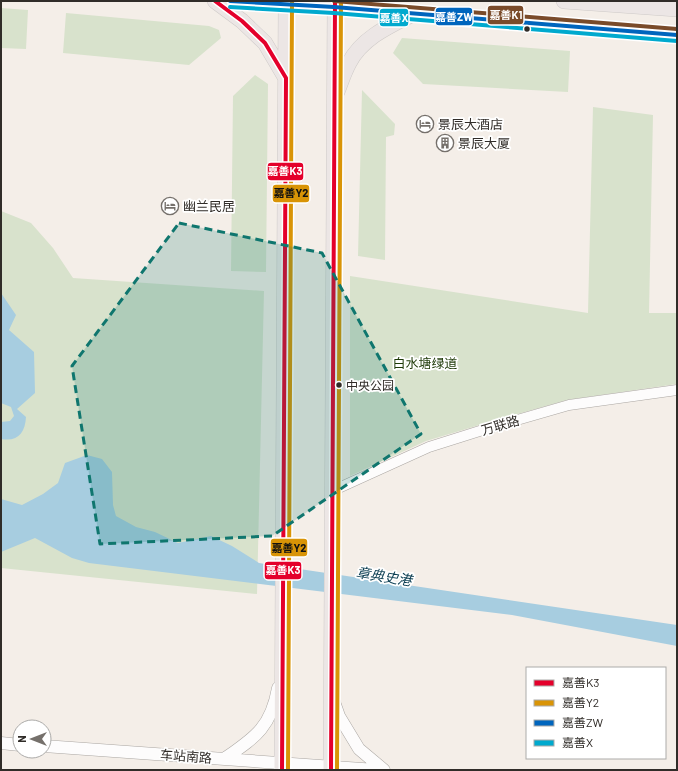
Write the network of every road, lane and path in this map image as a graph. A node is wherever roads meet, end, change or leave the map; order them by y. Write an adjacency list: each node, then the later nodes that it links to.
1 (215, 1): 9 (main road)
2 (230, 1): 4 (main road)
3 (564, 1): 6 (main road)
4 (286, 3): 5 (main road); 9 (main road)
5 (334, 4): 7 (main road); 10 (main road)
6 (677, 9)
7 (413, 14): 8 (main road); 10 (main road)
8 (677, 34)
9 (286, 78): 13 (main road)
10 (334, 98): 12 (main road)
11 (677, 390): 12 (street, 万联路)
12 (332, 491): 14 (main road)
13 (283, 656): 18 (street); 19 (main road)
14 (331, 695): 20 (main road); 23 (street)
15 (1, 743): 16 (street)
16 (12, 744)
17 (52, 747): 18 (street, 车站南路)
18 (224, 759): 19 (street, 车站南路); 21 (street)
19 (282, 767): 20 (street, 车站南路)
20 (331, 768): 22 (street, 车站南路)
21 (245, 770)
22 (376, 770)
23 (384, 770)

